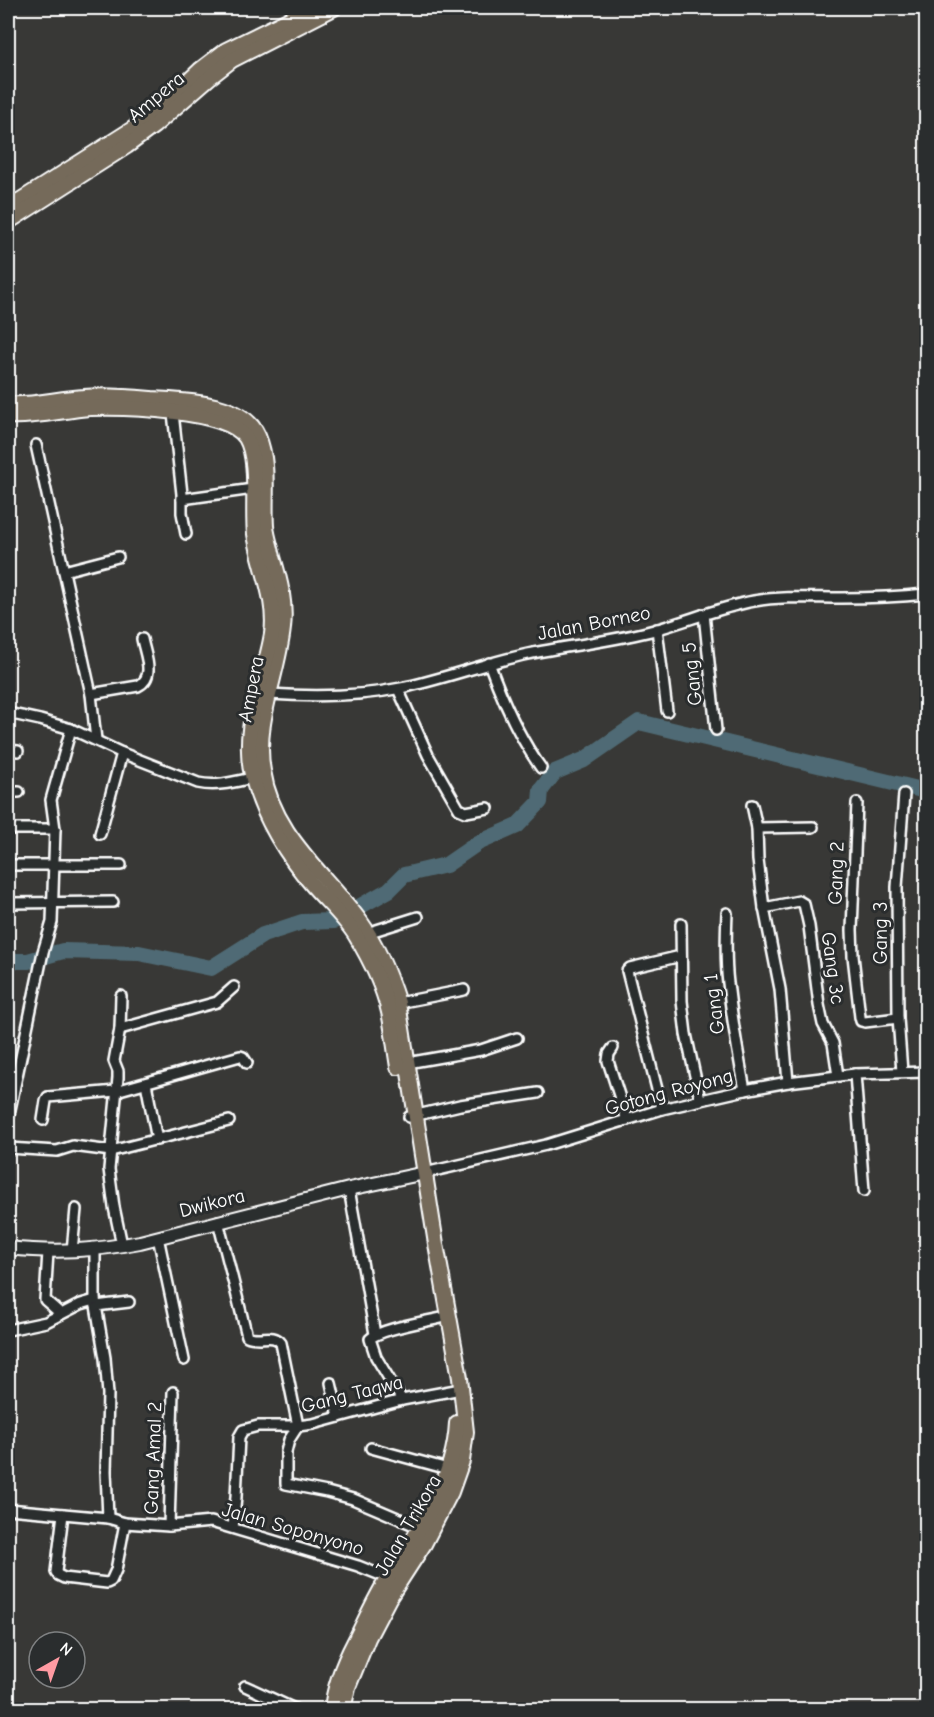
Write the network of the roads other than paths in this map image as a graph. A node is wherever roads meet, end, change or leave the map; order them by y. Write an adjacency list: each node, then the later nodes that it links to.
1 (312, 8): 3 (main road, Ampera)
2 (334, 8): 4 (main road, Ampera)
3 (8, 208)
4 (8, 222)
5 (8, 404): 21 (main road, Ampera)
6 (173, 413): 7 (main road, Ampera); 9 (main road, Ampera); 10 (street)
7 (8, 416)
8 (36, 445): 13 (street)
9 (253, 489): 10 (street); 30 (main road, Ampera)
10 (182, 499): 11 (street)
11 (186, 534)
12 (118, 557): 13 (street)
13 (64, 571): 20 (street)
14 (927, 594): 15 (street, Jalan Borneo)
15 (704, 614): 16 (street, Jalan Borneo); 25 (street, Gang 5)
16 (657, 629): 18 (street, Jalan Borneo); 22 (street)
17 (142, 639): 20 (street)
18 (489, 663): 19 (street, Jalan Borneo); 31 (street)
19 (399, 689): 21 (street, Jalan Borneo); 38 (street)
20 (91, 694): 26 (street)
21 (269, 694): 30 (main road, Ampera)
22 (667, 711)
23 (8, 713): 24 (street)
24 (70, 729): 26 (street); 42 (street)
25 (716, 730)
26 (96, 740): 29 (street)
27 (8, 750): 28 (street)
28 (18, 751)
29 (122, 753): 32 (street); 43 (street)
30 (255, 756): 32 (main road, Ampera); 48 (main road, Ampera)
31 (541, 768)
32 (252, 778): 48 (main road, Ampera)
33 (8, 792): 34 (street)
34 (19, 792)
35 (904, 794): 61 (street, Gang 3)
36 (857, 803): 61 (street, Gang 2)
37 (752, 805): 40 (street)
38 (488, 808)
39 (813, 827): 40 (street)
40 (757, 828): 51 (street)
41 (8, 829): 42 (street)
42 (54, 829): 45 (street)
43 (100, 834)
44 (8, 865): 45 (street)
45 (54, 865): 46 (street); 50 (street)
46 (121, 865)
47 (113, 902): 50 (street)
48 (336, 902): 55 (main road, Ampera)
49 (8, 903): 50 (street)
50 (53, 904): 78 (street)
51 (764, 908): 70 (street, Gang 3c); 71 (street)
52 (727, 913): 73 (street, Gang 1)
53 (418, 917): 55 (street)
54 (681, 924): 56 (street)
55 (359, 927): 60 (main road, Ampera); 79 (main road, Ampera)
56 (681, 956): 76 (street); 77 (street)
57 (234, 987): 62 (street)
58 (464, 990): 60 (street)
59 (121, 996): 62 (street)
60 (398, 1003): 66 (main road, Ampera)
61 (898, 1018): 67 (street, Gang 3)
62 (120, 1029): 74 (street)
63 (517, 1038): 66 (street)
64 (613, 1048): 81 (street)
65 (247, 1063): 72 (street)
66 (407, 1063): 79 (main road, Ampera)
67 (902, 1072): 68 (street, Gotong Royong); 69 (street, Gotong Royong)
68 (927, 1072)
69 (855, 1074): 70 (street, Gotong Royong); 88 (street)
70 (838, 1076): 71 (street, Gotong Royong)
71 (788, 1082): 73 (street, Gotong Royong)
72 (146, 1083): 74 (street); 83 (street)
73 (745, 1090): 76 (street, Gotong Royong)
74 (116, 1091): 80 (street); 85 (street)
75 (538, 1093): 79 (street)
76 (700, 1099): 77 (street, Gotong Royong)
77 (662, 1109): 81 (street, Gotong Royong)
78 (8, 1114)
79 (412, 1116): 86 (main road, Ampera)
80 (43, 1120)
81 (627, 1120): 86 (street, Gotong Royong)
82 (229, 1121): 83 (street)
83 (157, 1140): 85 (street)
84 (8, 1148): 85 (street)
85 (111, 1151): 92 (street)
86 (422, 1174): 87 (street, Dwikora); 100 (main road, Jalan Trikora)
87 (349, 1189): 90 (street, Dwikora); 102 (street)
88 (864, 1191)
89 (76, 1209): 95 (street)
90 (218, 1221): 91 (street, Dwikora); 109 (street)
91 (158, 1237): 92 (street, Dwikora); 103 (street)
92 (122, 1245): 94 (street, Dwikora)
93 (8, 1248): 96 (street, Dwikora)
94 (95, 1250): 95 (street, Dwikora); 98 (street)
95 (72, 1251): 96 (street, Dwikora)
96 (48, 1252): 99 (street)
97 (129, 1302): 98 (street)
98 (96, 1303): 99 (street); 114 (street)
99 (61, 1314): 101 (street)
100 (446, 1317): 102 (street); 105 (main road, Jalan Trikora)
101 (8, 1330)
102 (375, 1334): 107 (street)
103 (184, 1360)
104 (332, 1383): 108 (street)
105 (459, 1389): 107 (street, Gang Taqwa); 111 (main road, Jalan Trikora); 123 (main road, Jalan Trikora)
106 (173, 1392): 116 (street, Gang Amal 2)
107 (402, 1400): 108 (street, Gang Taqwa)
108 (339, 1417): 109 (street, Gang Taqwa)
109 (298, 1426): 117 (street, Gang Taqwa); 118 (street)
110 (371, 1448): 111 (street)
111 (448, 1469): 118 (main road, Jalan Trikora)
112 (8, 1509): 113 (street, Jalan Soponyono)
113 (63, 1514): 114 (street, Jalan Soponyono); 115 (street)
114 (108, 1518): 115 (street, Jalan Soponyono)
115 (125, 1523): 116 (street, Jalan Soponyono)
116 (169, 1526): 117 (street, Jalan Soponyono)
117 (233, 1528): 119 (street, Jalan Soponyono)
118 (421, 1528): 119 (main road, Jalan Trikora)
119 (388, 1578): 122 (main road, Jalan Trikora)
120 (244, 1686): 121 (street)
121 (297, 1710)
122 (332, 1710)
123 (343, 1710)

